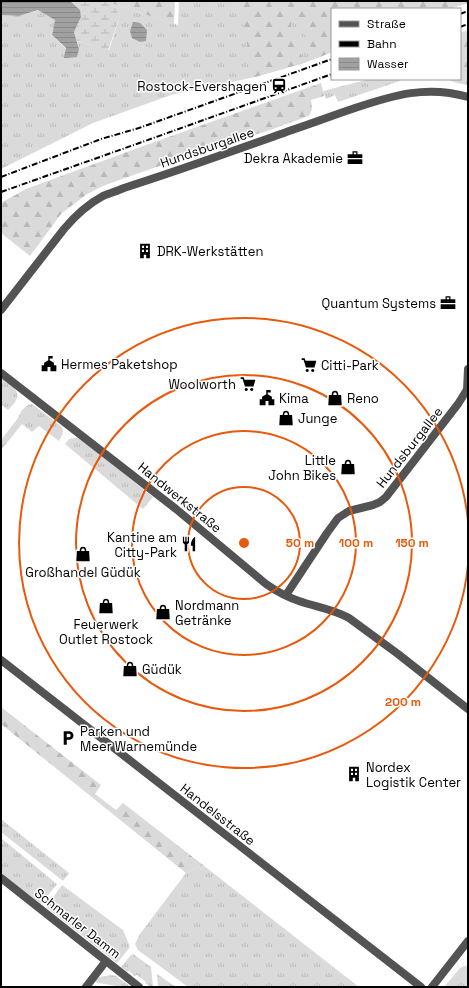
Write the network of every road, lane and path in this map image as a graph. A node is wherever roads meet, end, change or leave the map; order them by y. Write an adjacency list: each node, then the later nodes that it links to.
1 (468, 97): 2 (street, Hundsburgallee)
2 (1, 310)
3 (468, 369): 5 (street, Hundsburgallee)
4 (1, 373): 6 (street, Handwerkstraße)
5 (467, 389): 6 (street, Hundsburgallee)
6 (286, 595): 8 (street, Handwerkstraße)
7 (1, 660): 14 (street, Handelsstraße)
8 (468, 709)
9 (1, 878): 11 (street, Schmarler Damm)
10 (468, 942): 15 (street)
11 (106, 961): 12 (street); 13 (street, Schmarler Damm)
12 (86, 987)
13 (139, 987)
14 (421, 987)
15 (432, 987)

